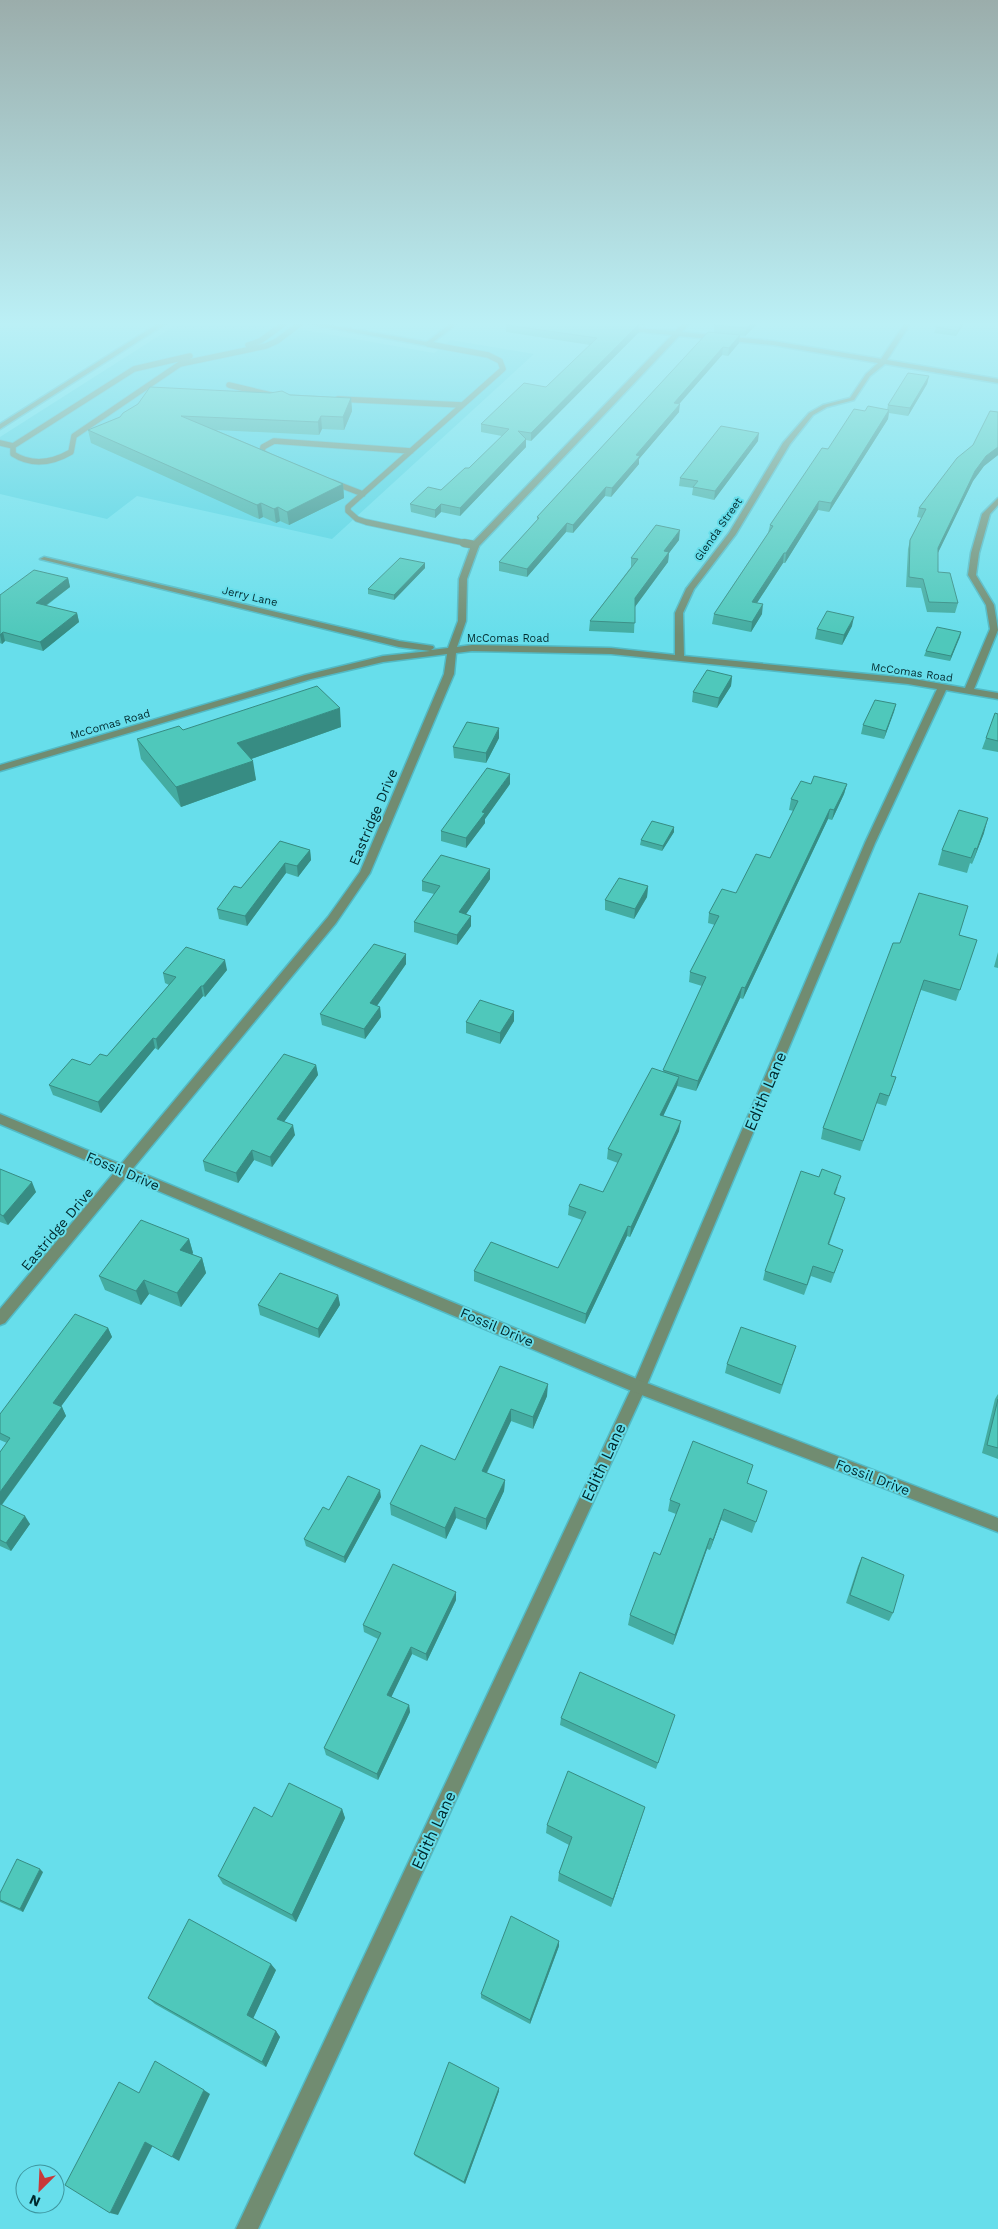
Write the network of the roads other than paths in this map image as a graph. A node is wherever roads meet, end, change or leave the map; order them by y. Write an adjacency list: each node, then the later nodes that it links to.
1 (43, 427): 7 (lane)
2 (87, 427): 7 (lane)
3 (437, 427): 8 (lane)
4 (588, 427): 13 (street, Eastridge Drive)
5 (800, 427): 16 (street, Glenda Street)
6 (0, 443): 7 (lane)
7 (13, 446)
8 (411, 450): 9 (lane); 11 (lane)
9 (278, 460)
10 (329, 480): 11 (lane)
11 (363, 494): 13 (lane)
12 (998, 500): 18 (street)
13 (475, 545): 15 (street, Eastridge Drive)
14 (44, 559): 15 (street, Jerry Lane)
15 (452, 650): 16 (street, McComas Road); 20 (street, McComas Road); 22 (street, Eastridge Drive)
16 (680, 658): 17 (street, McComas Road)
17 (942, 688): 18 (street, McComas Road); 24 (street, Edith Lane)
18 (969, 690): 19 (street, McComas Road)
19 (998, 696)
20 (0, 768)
21 (0, 1119): 22 (street, Fossil Drive)
22 (123, 1171): 23 (street, Eastridge Drive); 24 (street, Fossil Drive)
23 (0, 1319)
24 (638, 1387): 25 (street, Fossil Drive); 26 (street, Edith Lane)
25 (998, 1525)
26 (247, 2229)

